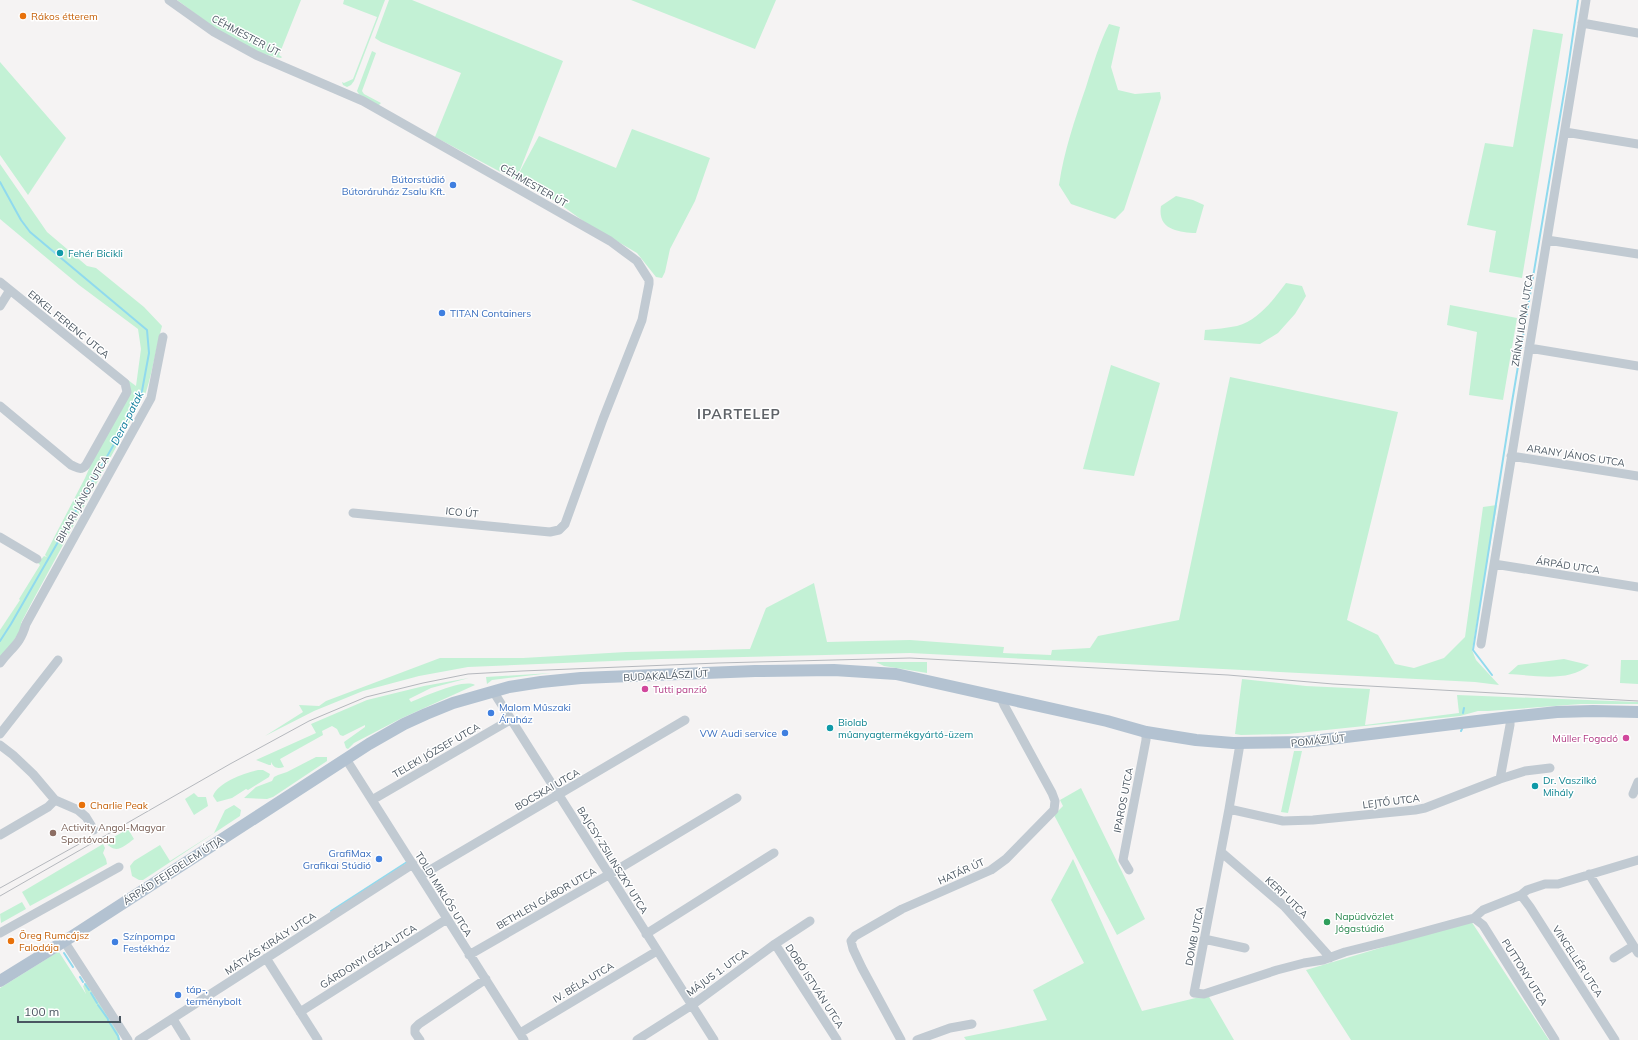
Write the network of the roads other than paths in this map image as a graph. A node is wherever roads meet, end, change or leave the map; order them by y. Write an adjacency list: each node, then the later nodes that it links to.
1 (169, 0): 19 (street, CÉHMESTER ÚT)
2 (1586, 0): 3 (street, ZRÍNYI ILONA UTCA)
3 (1582, 23): 4 (street); 5 (street, ZRÍNYI ILONA UTCA)
4 (1638, 33)
5 (1565, 132): 6 (street); 7 (street, ZRÍNYI ILONA UTCA)
6 (1638, 144)
7 (1547, 240): 8 (street); 13 (street, ZRÍNYI ILONA UTCA)
8 (1638, 254)
9 (0, 282): 10 (street, ERKEL FERENC UTCA)
10 (10, 290): 11 (street); 15 (street, ERKEL FERENC UTCA)
11 (0, 306)
12 (164, 337): 26 (street, BIHARI JÁNOS UTCA)
13 (1529, 348): 14 (street); 16 (street, ZRÍNYI ILONA UTCA)
14 (1638, 366)
15 (0, 406)
16 (1511, 456): 17 (street, ARANY JÁNOS UTCA); 22 (street, ZRÍNYI ILONA UTCA)
17 (1638, 476)
18 (353, 513): 19 (street, ICO ÚT)
19 (565, 524)
20 (0, 537): 21 (street)
21 (37, 560)
22 (1494, 564): 23 (street, ÁRPÁD UTCA); 24 (street, ZRÍNYI ILONA UTCA)
23 (1638, 587)
24 (1481, 644)
25 (58, 660): 34 (street)
26 (0, 663)
27 (493, 691): 28 (main road, BUDAKALÁSZI ÚT); 31 (street, BAJCSY-ZSILINSZKY UTCA); 37 (main road, BUDAKALÁSZI ÚT)
28 (1002, 698): 33 (main road, POMÁZI ÚT); 89 (street, HATÁR ÚT)
29 (1638, 712): 30 (main road, POMÁZI ÚT)
30 (1510, 717): 35 (main road, POMÁZI ÚT); 39 (street)
31 (510, 720): 42 (street, BAJCSY-ZSILINSZKY UTCA); 45 (street, TELEKI JÓZSEF UTCA)
32 (685, 720): 42 (street, BOCSKAI UTCA)
33 (1146, 732): 35 (main road, POMÁZI ÚT); 54 (street, IPAROS UTCA)
34 (0, 734)
35 (1240, 744): 46 (street, DOMB UTCA)
36 (0, 745): 44 (street)
37 (346, 759): 45 (street, TOLDI MIKLÓS UTCA); 65 (main road, ÁRPÁD FEJEDELEM ÚTJA)
38 (1550, 768): 39 (street, LEJTŐ UTCA)
39 (1500, 779): 46 (street, LEJTŐ UTCA)
40 (1638, 782): 41 (street)
41 (1633, 794)
42 (558, 795): 55 (street, BAJCSY-ZSILINSZKY UTCA); 57 (street, BOCSKAI UTCA)
43 (737, 798): 55 (street, BETHLEN GÁBOR UTCA)
44 (55, 800): 47 (street); 48 (street)
45 (372, 800): 52 (street, TOLDI MIKLÓS UTCA)
46 (1229, 809): 49 (street, DOMB UTCA)
47 (94, 830)
48 (0, 835)
49 (1221, 852): 64 (street, DOMB UTCA); 72 (street, KERT UTCA)
50 (774, 853): 63 (street)
51 (1638, 860): 56 (street)
52 (413, 864): 57 (street, TOLDI MIKLÓS UTCA); 71 (street, MÁTYÁS KIRÁLY UTCA)
53 (119, 867): 62 (street)
54 (1129, 870)
55 (610, 874): 63 (street, BAJCSY-ZSILINSZKY UTCA); 70 (street, BETHLEN GÁBOR UTCA)
56 (1588, 874): 58 (street); 68 (street)
57 (420, 876): 60 (street, TOLDI MIKLÓS UTCA)
58 (1521, 895): 59 (street); 92 (street, VINCELLÉR UTCA)
59 (1474, 918): 72 (street); 91 (street, PUTTONY UTCA)
60 (447, 919): 70 (street, TOLDI MIKLÓS UTCA); 77 (street, GÁRDONYI GÉZA UTCA)
61 (810, 921): 66 (street, MÁJUS 1. UTCA)
62 (1, 932)
63 (646, 934): 69 (street, BAJCSY-ZSILINSZKY UTCA)
64 (1204, 939): 67 (street); 72 (street, DOMB UTCA)
65 (64, 941): 75 (main road, ÁRPÁD FEJEDELEM ÚTJA); 81 (street)
66 (775, 944): 76 (street, MÁJUS 1. UTCA); 88 (street, DOBÓ ISTVÁN UTCA)
67 (1245, 948)
68 (1636, 950): 73 (street)
69 (657, 951): 76 (street, BAJCSY-ZSILINSZKY UTCA); 80 (street, IV. BÉLA UTCA)
70 (469, 955): 74 (street, TOLDI MIKLÓS UTCA)
71 (266, 958): 77 (street); 78 (street, MÁTYÁS KIRÁLY UTCA)
72 (1330, 958)
73 (1614, 958)
74 (486, 979): 80 (street, TOLDI MIKLÓS UTCA); 85 (street)
75 (0, 981)
76 (692, 1004): 86 (street, MÁJUS 1. UTCA); 87 (street, BAJCSY-ZSILINSZKY UTCA)
77 (300, 1012): 84 (street)
78 (173, 1019): 82 (street, MÁTYÁS KIRÁLY UTCA); 83 (street)
79 (972, 1024): 90 (street)
80 (522, 1036)
81 (128, 1040)
82 (139, 1040)
83 (186, 1040)
84 (318, 1040)
85 (420, 1040)
86 (637, 1040)
87 (714, 1040)
88 (837, 1040)
89 (901, 1040)
90 (917, 1040)
91 (1555, 1040)
92 (1615, 1040)

